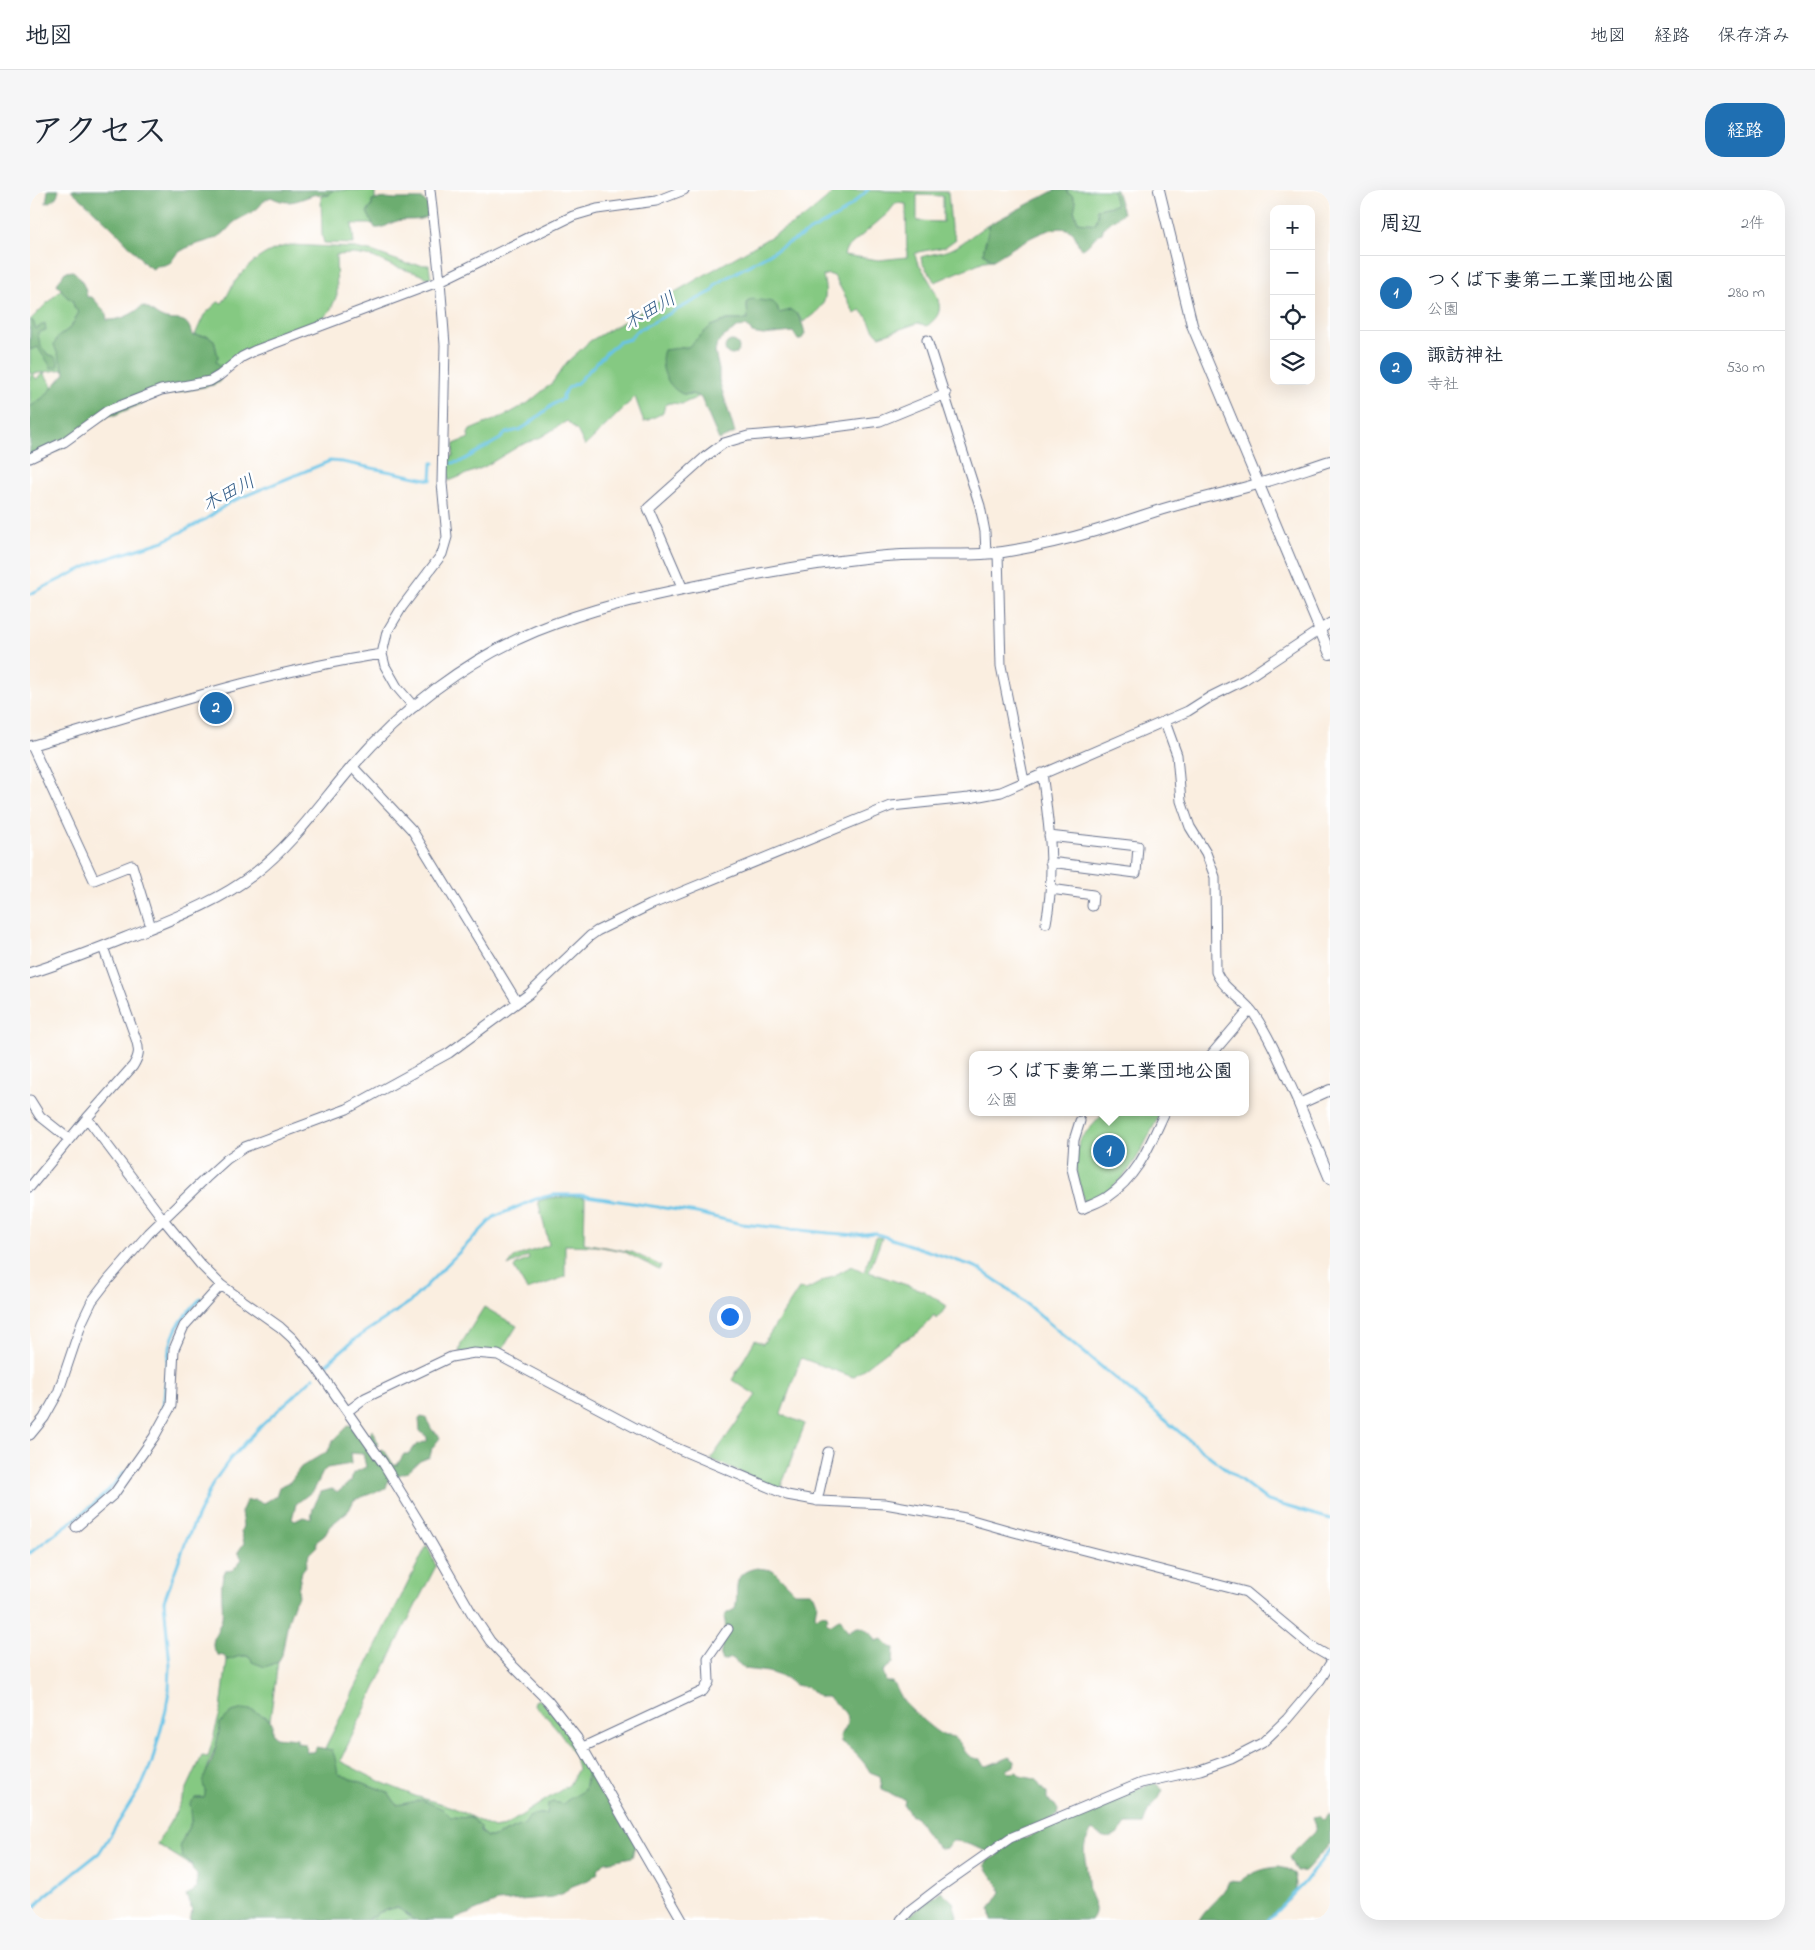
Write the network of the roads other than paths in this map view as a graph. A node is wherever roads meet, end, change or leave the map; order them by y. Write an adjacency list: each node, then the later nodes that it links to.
1 (430, 190): 4 (street)
2 (684, 190): 4 (street)
3 (1159, 190): 9 (street)
4 (440, 281): 7 (street); 15 (street)
5 (927, 340): 6 (street)
6 (946, 394): 10 (street); 12 (street)
7 (30, 458)
8 (1330, 461): 9 (street)
9 (1258, 484): 11 (street); 14 (street)
10 (986, 553): 11 (street); 12 (street)
11 (998, 553): 22 (street)
12 (683, 589): 17 (street)
13 (1330, 623): 14 (street)
14 (1319, 629): 16 (street); 18 (street)
15 (382, 654): 17 (street); 19 (street)
16 (1330, 654)
17 (414, 707): 20 (street)
18 (1165, 722): 21 (street); 32 (street)
19 (31, 746): 28 (street)
20 (352, 766): 28 (street); 31 (street)
21 (1042, 774): 22 (street); 23 (street)
22 (1024, 781): 31 (street)
23 (1049, 836): 24 (street); 24 (street)
24 (1050, 862): 25 (street)
25 (1051, 889): 26 (street); 27 (street)
26 (1092, 906)
27 (1046, 923)
28 (151, 927): 29 (street)
29 (104, 947): 30 (street); 38 (street)
30 (30, 973)
31 (517, 1002): 43 (street)
32 (1250, 1009): 33 (street); 36 (street)
33 (1214, 1051)
34 (1330, 1090): 36 (street)
35 (30, 1100): 40 (street)
36 (1299, 1104): 41 (street)
37 (1162, 1116): 39 (street)
38 (87, 1118): 40 (street); 43 (street)
39 (1080, 1121)
40 (69, 1139): 42 (street)
41 (1330, 1179)
42 (30, 1186)
43 (163, 1219): 44 (street); 46 (street)
44 (221, 1285): 45 (street); 49 (street)
45 (348, 1411): 48 (street); 53 (street)
46 (30, 1435)
47 (828, 1452): 48 (street)
48 (817, 1501): 51 (street)
49 (76, 1527)
50 (728, 1629): 53 (street)
51 (1330, 1657)
52 (1330, 1664): 55 (street)
53 (583, 1747): 54 (street)
54 (682, 1920)
55 (901, 1920)

